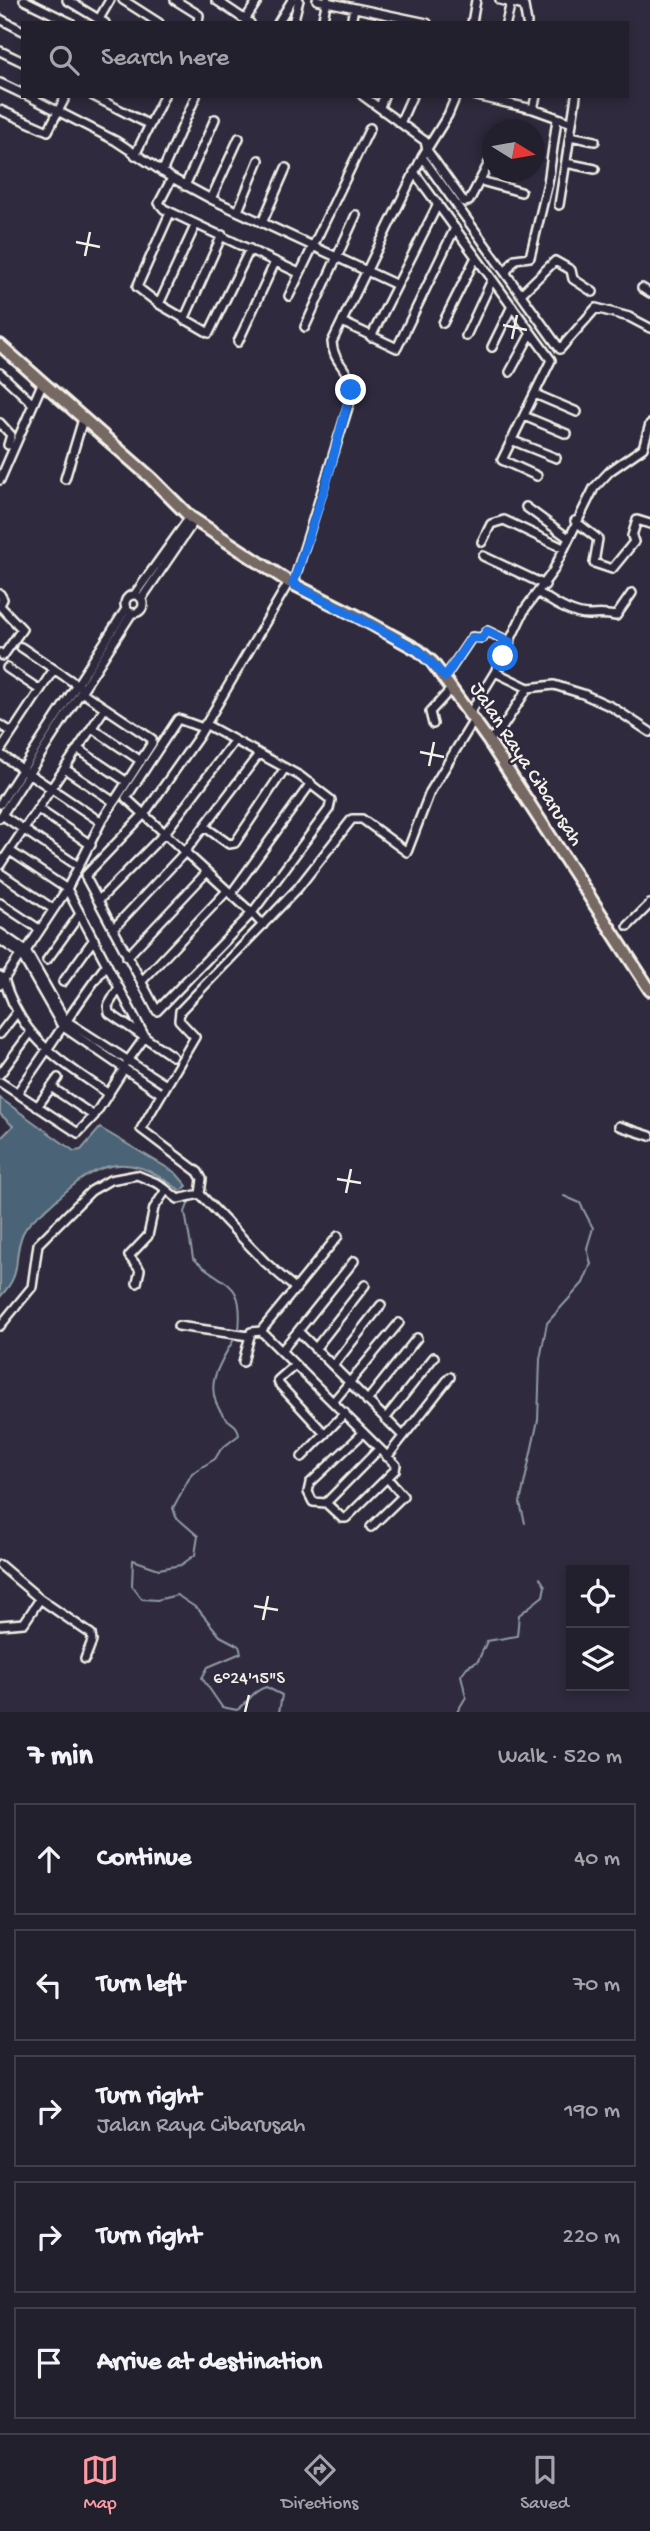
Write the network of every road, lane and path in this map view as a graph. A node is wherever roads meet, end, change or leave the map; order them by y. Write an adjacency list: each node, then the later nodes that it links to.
1 (24, 0): 18 (street)
2 (67, 0): 19 (street)
3 (110, 0): 19 (street)
4 (124, 0): 20 (street)
5 (175, 0): 21 (street)
6 (258, 0): 22 (street)
7 (292, 0): 23 (street)
8 (299, 0): 24 (street)
9 (317, 0): 13 (street)
10 (476, 0): 29 (street)
11 (502, 0): 14 (street)
12 (219, 1): 22 (street)
13 (327, 1): 15 (street); 25 (street)
14 (511, 2): 30 (street); 31 (street)
15 (354, 8): 16 (street); 26 (street)
16 (382, 13): 27 (street); 28 (street)
17 (0, 19): 32 (street)
18 (67, 21)
19 (102, 21)
20 (156, 21)
21 (198, 21)
22 (247, 21)
23 (279, 21)
24 (294, 21)
25 (322, 21)
26 (351, 21)
27 (381, 21)
28 (419, 21)
29 (472, 21)
30 (506, 21)
31 (527, 21)
32 (21, 29)
33 (0, 51): 34 (street)
34 (21, 61)
35 (0, 83): 36 (street)
36 (21, 93)
37 (32, 98): 52 (street)
38 (65, 98): 52 (street)
39 (97, 98): 57 (street)
40 (161, 98): 57 (street)
41 (195, 98): 68 (street)
42 (366, 98): 49 (street)
43 (383, 98): 49 (street)
44 (411, 98): 55 (street)
45 (455, 98): 62 (street)
46 (485, 98): 50 (street)
47 (536, 98): 50 (street)
48 (576, 98): 56 (street)
49 (380, 107): 55 (street)
50 (533, 109): 54 (street)
51 (0, 110): 52 (street)
52 (59, 111): 63 (street)
53 (215, 119): 72 (street)
54 (556, 119): 56 (street); 90 (street)
55 (401, 121): 62 (street)
56 (572, 124): 59 (street)
57 (150, 125): 63 (street)
58 (370, 128): 84 (street)
59 (570, 136): 61 (street); 65 (street)
60 (239, 138): 74 (street)
61 (595, 141)
62 (424, 153): 69 (street); 71 (street); 90 (street)
63 (135, 155): 68 (street)
64 (259, 160): 77 (street)
65 (566, 163): 67 (street); 76 (street)
66 (286, 168): 81 (street)
67 (595, 169)
68 (162, 172): 70 (street)
69 (414, 172): 75 (street); 89 (street)
70 (172, 178): 72 (street); 78 (street)
71 (481, 181): 73 (street)
72 (185, 186): 74 (street)
73 (521, 192)
74 (211, 199): 77 (street)
75 (438, 204): 82 (street); 93 (street)
76 (559, 205)
77 (238, 212): 81 (street)
78 (170, 213): 80 (street); 99 (street)
79 (356, 215): 87 (street)
80 (196, 223): 83 (street); 99 (street)
81 (262, 223): 84 (street)
82 (455, 228): 86 (street); 108 (street)
83 (222, 235): 85 (street); 101 (street)
84 (312, 247): 87 (street); 91 (street)
85 (250, 249): 88 (street); 101 (street)
86 (476, 257): 92 (street); 103 (street)
87 (336, 259): 89 (street); 104 (street)
88 (275, 262): 91 (street); 109 (street)
89 (365, 272): 93 (street); 102 (street)
90 (506, 272): 97 (street)
91 (299, 273): 98 (street)
92 (492, 281): 100 (street); 107 (street)
93 (397, 285): 108 (street)
94 (642, 288): 96 (street)
95 (593, 292): 97 (street)
96 (650, 293)
97 (521, 294): 105 (street)
98 (289, 296)
99 (159, 304): 101 (street)
100 (512, 306): 106 (street); 110 (street)
101 (184, 320)
102 (342, 322): 108 (street); 140 (street)
103 (443, 323)
104 (304, 327)
105 (650, 328)
106 (530, 335): 112 (street); 115 (street)
107 (466, 336)
108 (371, 337)
109 (238, 342)
110 (492, 347)
111 (1, 348): 114 (main road, Jalan Raya Cibarusah)
112 (510, 372)
113 (0, 373): 116 (street)
114 (43, 384): 116 (street); 119 (main road, Jalan Raya Cibarusah)
115 (534, 394): 117 (street); 118 (street)
116 (33, 404): 126 (street)
117 (577, 412)
118 (524, 416): 122 (street); 125 (street)
119 (83, 419): 131 (street); 133 (main road, Jalan Raya Cibarusah)
120 (0, 423): 126 (street)
121 (650, 424): 123 (street)
122 (567, 434)
123 (649, 436): 127 (street)
124 (0, 440): 126 (street)
125 (511, 440): 128 (street); 129 (street)
126 (11, 447): 130 (street)
127 (646, 450): 134 (street)
128 (556, 458)
129 (537, 476)
130 (0, 478)
131 (65, 479)
132 (526, 507): 136 (street)
133 (192, 519): 140 (main road, Jalan Raya Cibarusah); 145 (street)
134 (575, 521): 135 (street); 136 (street)
135 (650, 524)
136 (567, 537): 138 (street)
137 (482, 542): 138 (street)
138 (563, 548): 141 (street)
139 (483, 556): 141 (street)
140 (291, 583): 154 (main road, Jalan Raya Cibarusah); 163 (street)
141 (545, 585): 142 (street)
142 (539, 593): 143 (street); 148 (street)
143 (632, 593)
144 (0, 594): 146 (street)
145 (139, 596): 147 (street); 147 (street)
146 (0, 605): 150 (street)
147 (129, 611): 157 (street)
148 (510, 642): 153 (street); 154 (street)
149 (21, 647): 152 (street)
150 (0, 653)
151 (7, 668): 158 (street)
152 (54, 669): 157 (street); 158 (street)
153 (495, 672): 156 (street); 160 (street)
154 (445, 677): 155 (main road, Jalan Raya Cibarusah)
155 (453, 688): 160 (main road, Jalan Raya Cibarusah); 161 (street)
156 (528, 688): 165 (street); 167 (street)
157 (81, 689): 159 (street); 175 (street)
158 (40, 690): 166 (street)
159 (105, 708): 164 (street); 172 (street)
160 (472, 716): 167 (main road, Jalan Raya Cibarusah); 203 (street)
161 (433, 724)
162 (0, 725): 166 (street)
163 (204, 726): 168 (street); 182 (street); 182 (street)
164 (92, 728): 169 (street); 172 (street)
165 (650, 732)
166 (12, 733): 170 (street)
167 (488, 740): 218 (main road, Jalan Raya Cibarusah)
168 (234, 741): 171 (street); 187 (street)
169 (78, 749): 174 (street); 176 (street)
170 (0, 752): 175 (street)
171 (259, 754): 173 (street); 185 (street)
172 (141, 761): 176 (street)
173 (285, 768): 177 (street); 185 (street)
174 (65, 769): 178 (street); 179 (street)
175 (27, 771): 178 (street); 180 (street); 183 (street)
176 (127, 782): 179 (street)
177 (311, 783): 196 (street); 201 (street)
178 (52, 788): 181 (street); 184 (street)
179 (114, 802): 184 (street)
180 (0, 804)
181 (38, 810): 186 (street); 188 (street)
182 (145, 813): 187 (street); 197 (street)
183 (1, 817): 186 (street)
184 (101, 822): 188 (street)
185 (205, 827): 190 (street)
186 (23, 830): 189 (street); 192 (street)
187 (165, 833): 190 (street); 197 (street)
188 (91, 845): 192 (street)
189 (10, 851): 191 (street); 195 (street)
190 (185, 852): 193 (street); 206 (street)
191 (0, 864)
192 (78, 866): 195 (street)
193 (206, 872): 196 (street); 211 (street)
194 (0, 873): 200 (street)
195 (67, 889): 200 (street); 202 (street)
196 (229, 893): 201 (street); 215 (street)
197 (98, 901): 206 (street)
198 (0, 903): 205 (street)
199 (650, 904): 204 (street)
200 (53, 909): 205 (street)
201 (252, 913): 203 (street); 215 (street)
202 (80, 914): 208 (street); 212 (street)
203 (263, 925): 230 (street)
204 (628, 926)
205 (39, 929): 210 (street)
206 (113, 929): 211 (street)
207 (0, 933): 210 (street)
208 (94, 939): 213 (street); 216 (street)
209 (0, 940): 210 (street)
210 (23, 952): 214 (street); 220 (street)
211 (127, 957): 215 (street)
212 (47, 960)
213 (107, 964): 217 (street); 220 (street)
214 (1, 980): 219 (street)
215 (142, 981)
216 (63, 982)
217 (118, 989): 223 (street); 223 (street)
218 (650, 990)
219 (17, 1012): 221 (street); 222 (street)
220 (63, 1023): 224 (street); 226 (street)
221 (31, 1032): 224 (street); 227 (street)
222 (0, 1034)
223 (145, 1037): 225 (street); 226 (street)
224 (47, 1052): 232 (street); 233 (street)
225 (172, 1056)
226 (125, 1065): 230 (street); 233 (street); 234 (street)
227 (0, 1074)
228 (58, 1078): 231 (street)
229 (0, 1082): 232 (street)
230 (166, 1085): 234 (street)
231 (51, 1087): 235 (street); 236 (street)
232 (17, 1093): 235 (street)
233 (109, 1094): 236 (street)
234 (160, 1094): 240 (street)
235 (37, 1107): 236 (street)
236 (94, 1116)
237 (619, 1126): 238 (street)
238 (650, 1136)
239 (166, 1190): 240 (street); 243 (street); 248 (street)
240 (200, 1194): 245 (street)
241 (338, 1236): 245 (street)
242 (354, 1261): 251 (street)
243 (136, 1283)
244 (365, 1284): 254 (street)
245 (296, 1289): 250 (street)
246 (380, 1305): 259 (street)
247 (399, 1323): 261 (street)
248 (0, 1326)
249 (178, 1326): 252 (street)
250 (261, 1331): 252 (street); 255 (street)
251 (298, 1331): 254 (street); 255 (street)
252 (241, 1334): 257 (street)
253 (417, 1338): 262 (street)
254 (315, 1349): 259 (street)
255 (282, 1350): 258 (street)
256 (434, 1357): 265 (street)
257 (243, 1362)
258 (295, 1365): 263 (street); 267 (street)
259 (333, 1366): 261 (street)
260 (450, 1377): 268 (street)
261 (350, 1384): 262 (street); 263 (street)
262 (367, 1401): 265 (street)
263 (333, 1402): 264 (street)
264 (345, 1413): 266 (street); 267 (street)
265 (385, 1419): 268 (street)
266 (363, 1433): 269 (street); 273 (street)
267 (325, 1434): 270 (street)
268 (402, 1436): 271 (street)
269 (379, 1450): 271 (street); 273 (street)
270 (302, 1457)
271 (387, 1457): 272 (street)
272 (387, 1478): 273 (street); 274 (street)
273 (326, 1503)
274 (371, 1527)
275 (0, 1565): 276 (street)
276 (40, 1599): 277 (street); 278 (street)
277 (0, 1625)
278 (85, 1659)

